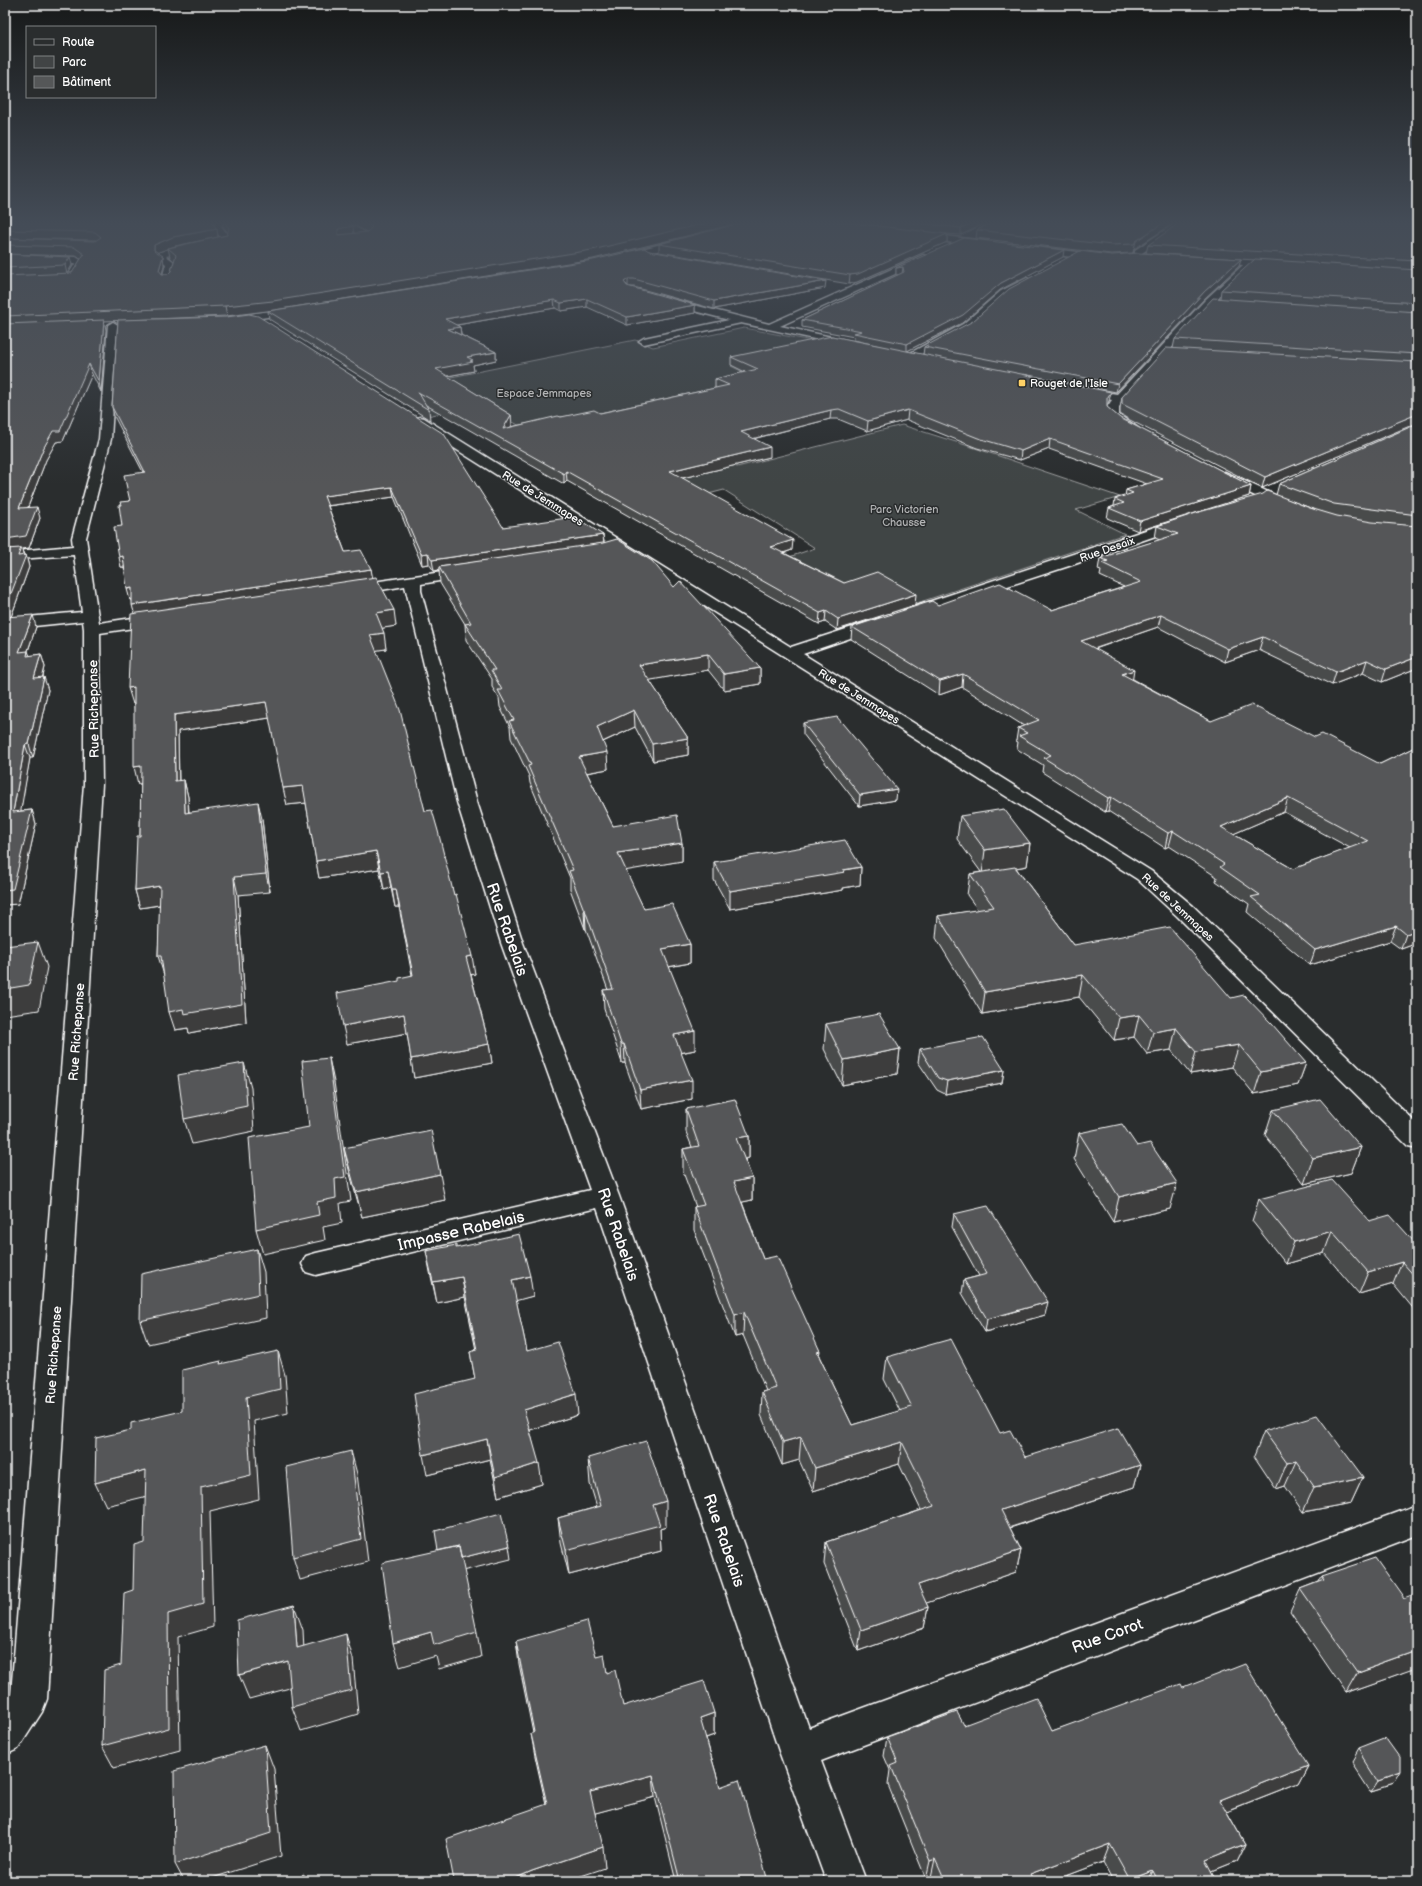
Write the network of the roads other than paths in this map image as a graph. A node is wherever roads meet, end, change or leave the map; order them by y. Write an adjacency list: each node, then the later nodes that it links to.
1 (306, 309): 6 (street)
2 (697, 309): 8 (street)
3 (811, 309): 10 (street)
4 (986, 309): 17 (street)
5 (1201, 309): 15 (street)
6 (251, 317): 7 (street); 11 (street)
7 (219, 320)
8 (740, 320): 10 (street); 12 (street)
9 (112, 325): 29 (street, Rue Richepanse)
10 (770, 327): 13 (street)
11 (278, 330)
12 (644, 341)
13 (864, 347)
14 (893, 353): 17 (street)
15 (1160, 353): 16 (street); 20 (street)
16 (1176, 354)
17 (908, 356): 18 (street)
18 (924, 360)
19 (1066, 388): 20 (street)
20 (1120, 398): 22 (street)
21 (409, 414): 28 (street, Rue de Jemmapes)
22 (1144, 434)
23 (1213, 470): 24 (street)
24 (1268, 492): 25 (street); 26 (street)
25 (1248, 503)
26 (1302, 512)
27 (1198, 517): 38 (street, Rue Desaix)
28 (621, 547): 30 (street); 38 (street, Rue de Jemmapes)
29 (81, 550): 31 (street); 36 (street, Rue Richepanse)
30 (603, 552)
31 (5, 556)
32 (485, 570): 33 (street)
33 (414, 581): 34 (street); 40 (street, Rue Rabelais)
34 (334, 592)
35 (176, 616): 36 (street)
36 (91, 623): 37 (street); 43 (street, Rue Richepanse)
37 (5, 624)
38 (789, 653): 39 (street, Rue de Jemmapes)
39 (1417, 1139)
40 (606, 1196): 41 (street, Impasse Rabelais); 44 (street, Rue Rabelais)
41 (316, 1264)
42 (1417, 1520): 44 (street, Rue Corot)
43 (5, 1736)
44 (798, 1750): 45 (street, Rue Rabelais)
45 (846, 1881)

